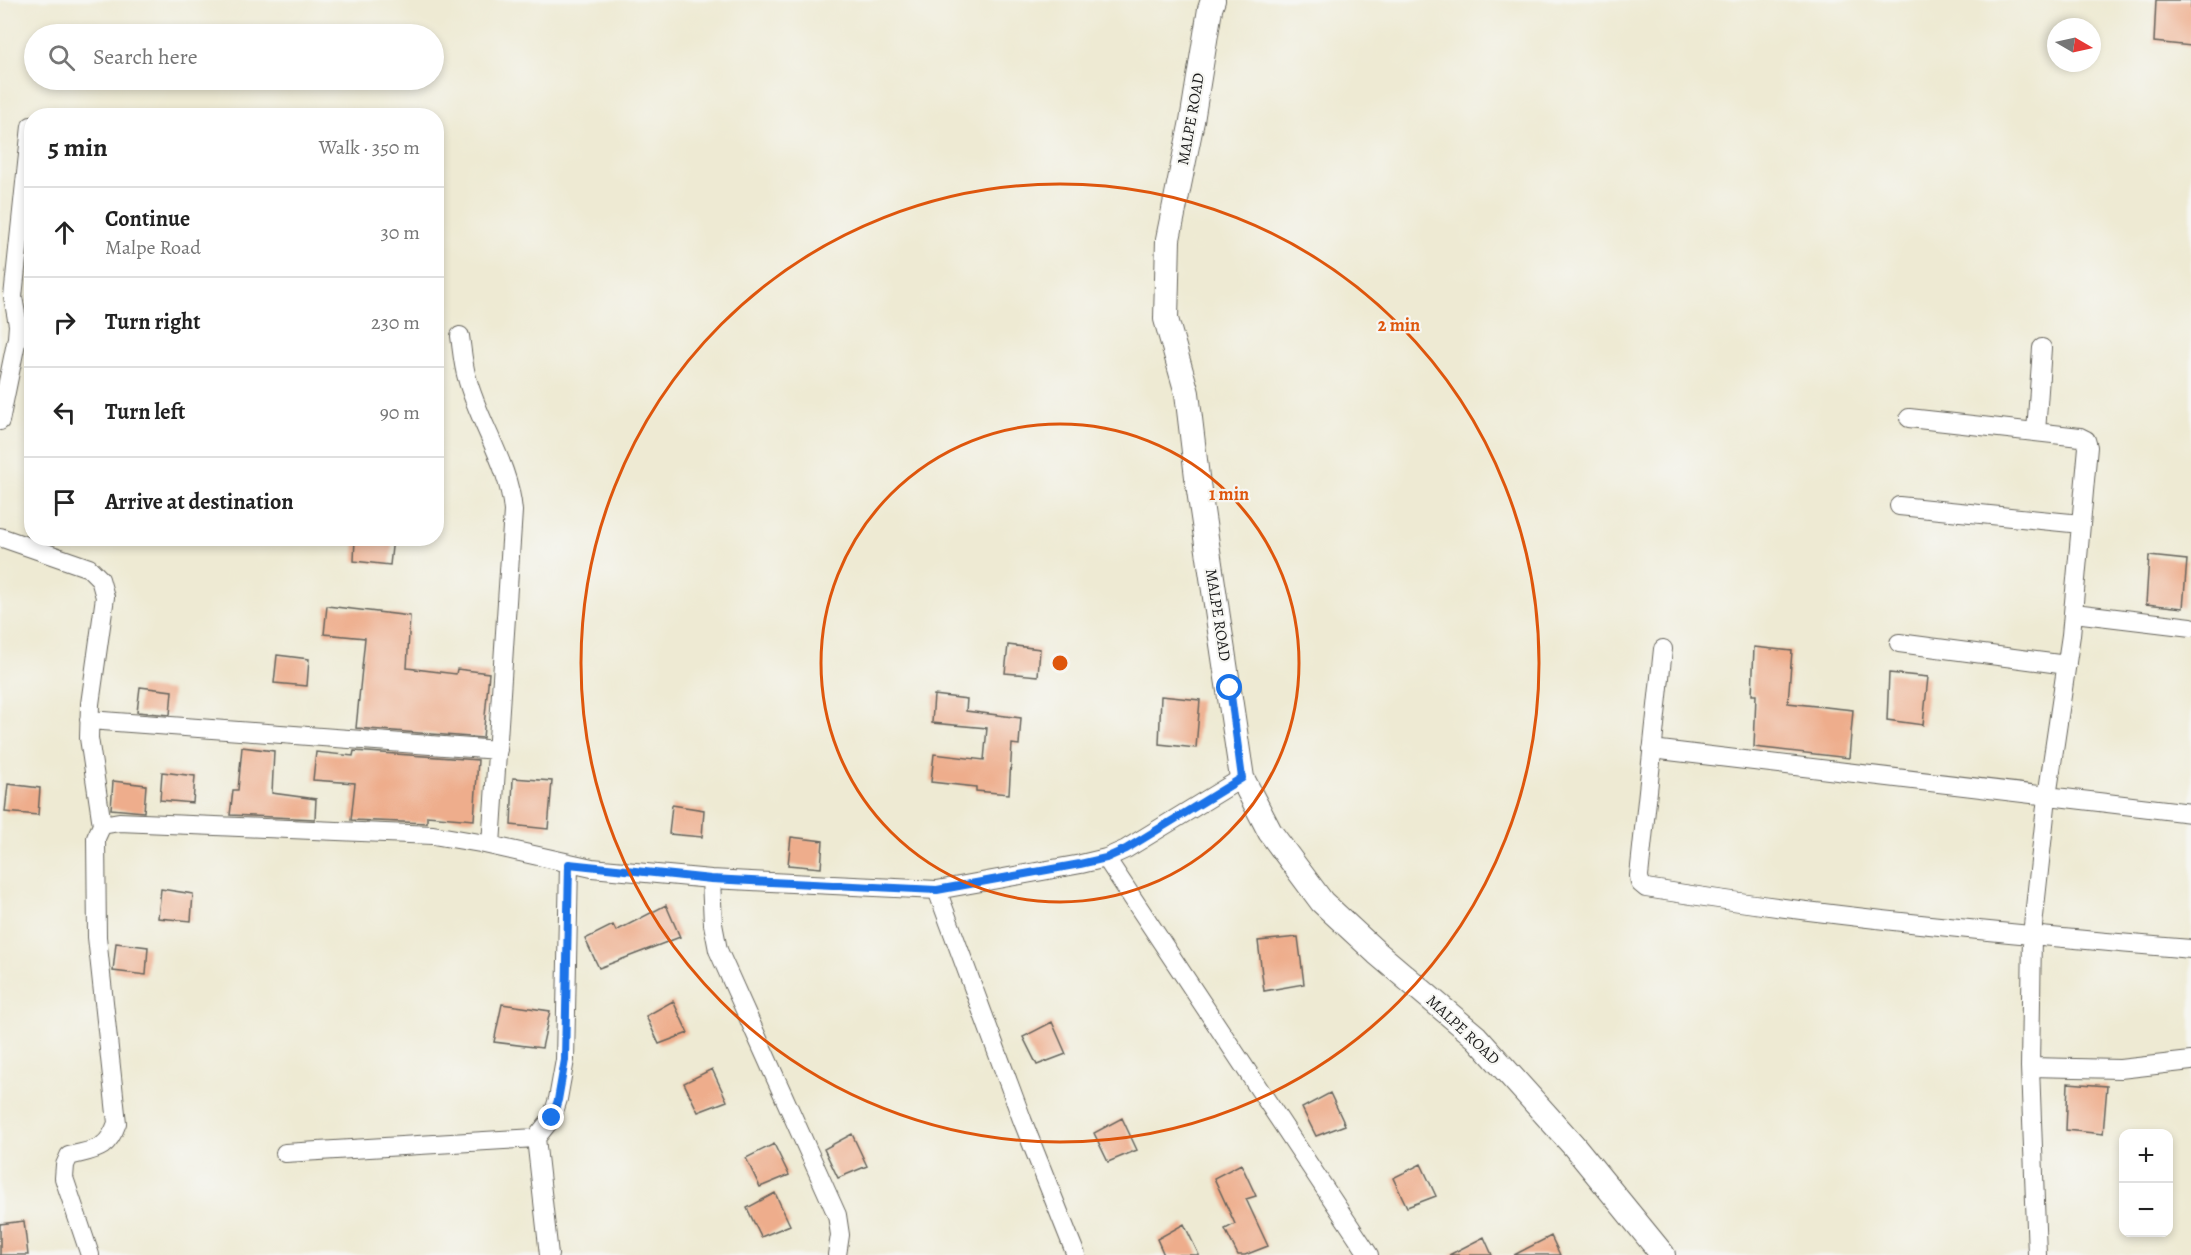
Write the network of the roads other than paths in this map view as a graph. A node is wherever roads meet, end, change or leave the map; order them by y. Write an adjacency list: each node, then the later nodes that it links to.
1 (1213, 0): 21 (street, MALPE ROAD)
2 (24, 190): 6 (street)
3 (460, 336): 20 (street)
4 (2042, 348): 7 (street)
5 (1909, 418): 7 (street)
6 (0, 421)
7 (2036, 432): 9 (street)
8 (1899, 506): 9 (street)
9 (2081, 524): 13 (street)
10 (0, 537): 11 (street)
11 (24, 545)
12 (26, 546): 18 (street)
13 (2073, 613): 14 (street); 17 (street)
14 (2191, 627)
15 (1899, 643): 17 (street)
16 (1663, 649): 19 (street)
17 (2067, 664): 22 (street)
18 (89, 720): 20 (street); 24 (street)
19 (1652, 749): 22 (street); 30 (street)
20 (498, 750): 25 (street)
21 (1242, 778): 26 (street); 41 (street, MALPE ROAD)
22 (2048, 797): 23 (street); 30 (street)
23 (2191, 813)
24 (102, 825): 25 (street); 36 (street)
25 (491, 845): 27 (street)
26 (1106, 858): 29 (street); 40 (street)
27 (569, 864): 28 (street); 34 (street)
28 (711, 879): 29 (street); 38 (street)
29 (937, 890): 39 (street)
30 (2032, 935): 31 (street); 33 (street)
31 (2191, 949)
32 (2191, 1061): 33 (street)
33 (2030, 1067): 42 (street)
34 (536, 1138): 35 (street); 37 (street)
35 (285, 1154)
36 (90, 1255)
37 (549, 1255)
38 (837, 1255)
39 (1076, 1255)
40 (1369, 1255)
41 (1663, 1255)
42 (2037, 1255)

